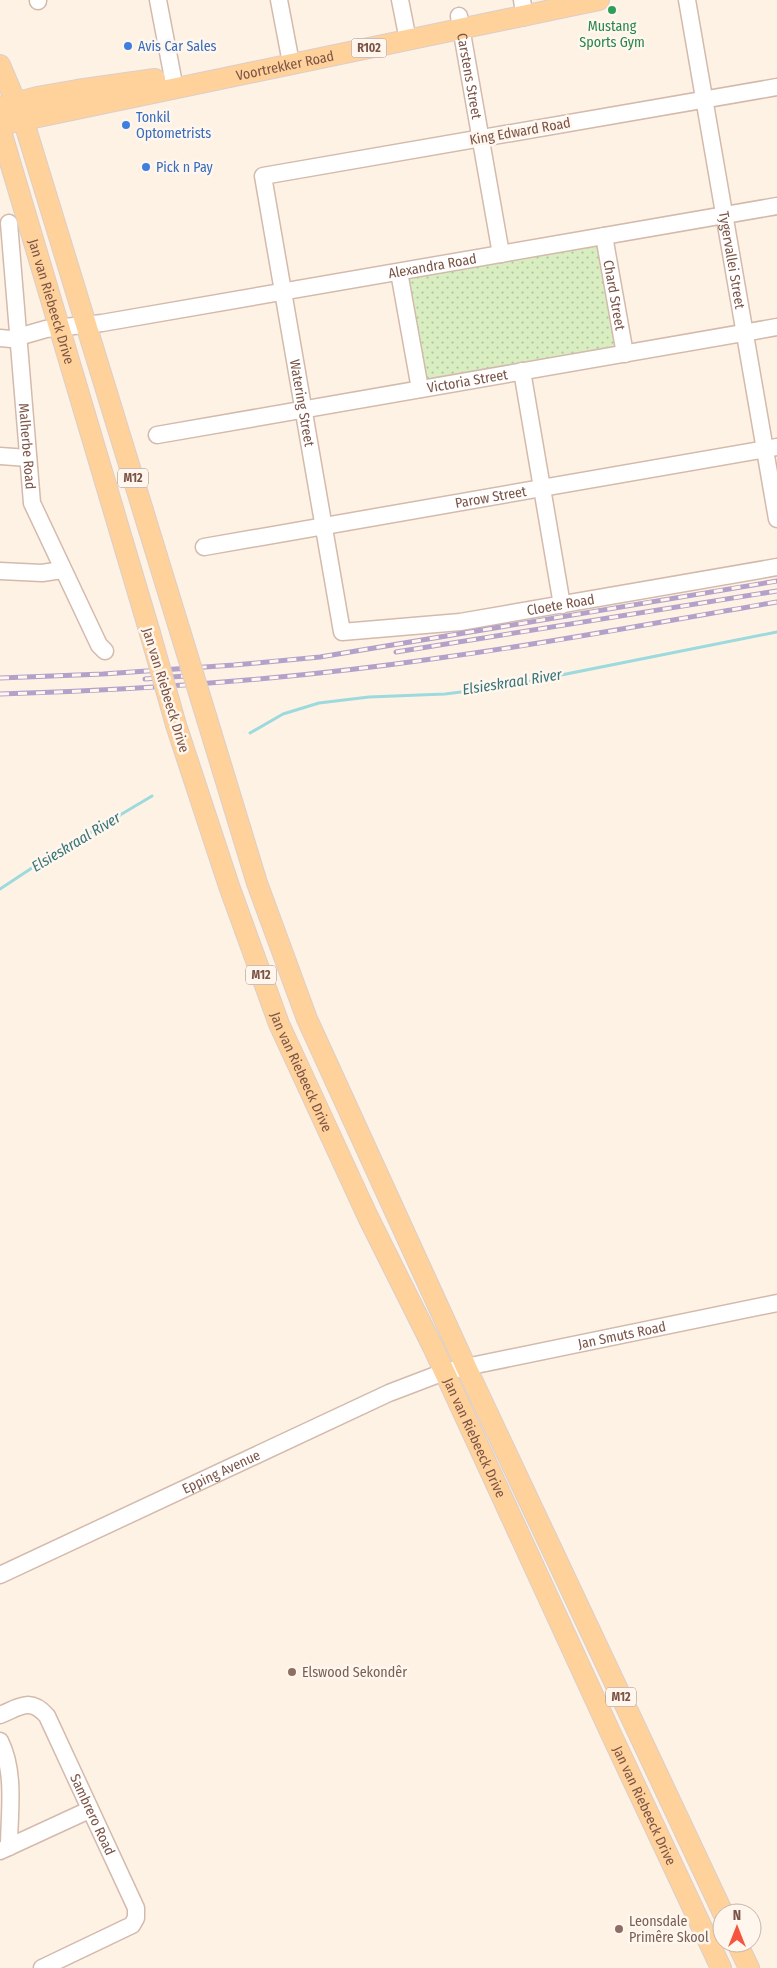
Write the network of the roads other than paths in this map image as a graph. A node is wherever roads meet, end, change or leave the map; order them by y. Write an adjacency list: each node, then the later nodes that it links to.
1 (158, 0): 11 (street)
2 (279, 0): 9 (street)
3 (400, 0): 8 (street)
4 (599, 0): 6 (main road, Voortrekker Road / R102)
5 (687, 0): 13 (street, Tygervallei Street)
6 (528, 5): 7 (main road, Voortrekker Road / R102)
7 (460, 22): 8 (main road, Voortrekker Road / R102); 17 (street, Carstens Street)
8 (407, 34): 9 (main road, Voortrekker Road / R102)
9 (290, 58): 11 (main road, Voortrekker Road / R102)
10 (0, 65): 15 (main road, M12)
11 (174, 82): 14 (main road, Voortrekker Road / R102); 15 (main road, Voortrekker Road / R102)
12 (777, 87): 13 (street, King Edward Road)
13 (703, 99): 17 (street, King Edward Road); 21 (street, Tygervallei Street)
14 (110, 102): 15 (main road, Voortrekker Road / R102); 18 (main road)
15 (13, 109): 16 (main road, Voortrekker Road / R102); 18 (main road, Jan van Riebeeck Drive / M12)
16 (0, 127): 29 (main road, Jan van Riebeeck Drive / M12)
17 (480, 138): 19 (street, King Edward Road); 24 (street, Carstens Street)
18 (38, 169): 27 (main road, Jan van Riebeeck Drive / M12)
19 (263, 176): 26 (street, Watering Street)
20 (777, 206): 21 (street, Alexandra Road)
21 (725, 215): 23 (street, Alexandra Road); 30 (street, Tygervallei Street)
22 (9, 224): 31 (street, Malherbe Road)
23 (604, 236): 24 (street, Alexandra Road); 33 (street, Chard Street)
24 (501, 254): 25 (street, Alexandra Road)
25 (399, 272): 26 (street, Alexandra Road); 35 (street)
26 (283, 292): 27 (street, Alexandra Road); 36 (street, Watering Street)
27 (87, 325): 29 (street, Alexandra Road); 52 (main road, Jan van Riebeeck Drive / M12, bridge)
28 (777, 327): 30 (street, Victoria Street)
29 (58, 328): 31 (street, Alexandra Road); 53 (main road, Jan van Riebeeck Drive / M12, bridge)
30 (745, 333): 33 (street, Victoria Street); 38 (street, Tygervallei Street)
31 (19, 337): 32 (street, Alexandra Road); 40 (street, Malherbe Road)
32 (0, 338)
33 (625, 354): 34 (street, Victoria Street)
34 (522, 372): 35 (street, Victoria Street); 41 (street)
35 (420, 389): 36 (street, Victoria Street)
36 (303, 410): 37 (street, Victoria Street); 43 (street, Watering Street)
37 (157, 435)
38 (771, 448): 41 (street, Parow Street); 42 (street, Tygervallei Street)
39 (0, 456): 40 (street)
40 (28, 458): 46 (street, Malherbe Road)
41 (541, 488): 43 (street, Parow Street); 48 (street)
42 (777, 519)
43 (324, 526): 44 (street, Parow Street); 49 (street, Watering Street)
44 (204, 547)
45 (777, 567): 48 (street, Cloete Road)
46 (62, 570): 47 (street); 50 (street, Malherbe Road)
47 (0, 571)
48 (562, 605): 49 (street, Cloete Road)
49 (342, 632)
50 (105, 651)
51 (777, 1302): 52 (street, Jan Smuts Road)
52 (466, 1367): 53 (street, Jan Smuts Road); 59 (main road, Jan van Riebeeck Drive / M12)
53 (444, 1372): 54 (street, Epping Avenue); 62 (main road, Jan van Riebeeck Drive / M12)
54 (0, 1575)
55 (0, 1715): 57 (street, Sambrero Road)
56 (0, 1742): 58 (street)
57 (89, 1810): 58 (street); 61 (street, Sambrero Road)
58 (4, 1849)
59 (718, 1903)
60 (742, 1953): 63 (main road)
61 (42, 1968)
62 (721, 1968)
63 (749, 1968)

